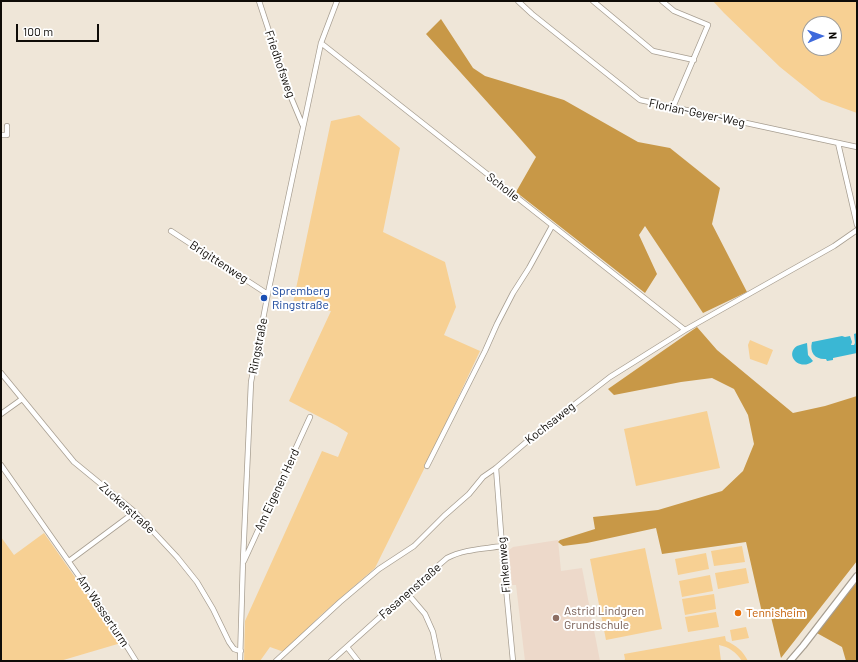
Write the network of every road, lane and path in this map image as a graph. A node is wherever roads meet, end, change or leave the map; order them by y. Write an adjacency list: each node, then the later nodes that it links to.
1 (260, 1): 10 (street, Friedhofsweg)
2 (337, 1): 6 (street, Ringstraße)
3 (518, 1): 8 (street, Florian-Geyer-Weg)
4 (593, 1): 7 (street)
5 (662, 1): 7 (street)
6 (321, 43): 10 (street, Ringstraße); 15 (street, Scholle)
7 (694, 60): 8 (street)
8 (673, 107): 12 (street, Florian-Geyer-Weg)
9 (7, 126): 11 (street)
10 (303, 126): 18 (street, Ringstraße)
11 (1, 135)
12 (838, 143): 13 (street, Florian-Geyer-Weg); 14 (street)
13 (857, 147)
14 (857, 225)
15 (552, 226): 19 (street, Scholle); 25 (street)
16 (857, 230): 19 (street, Kochsaweg)
17 (171, 231): 18 (street, Brigittenweg)
18 (268, 294): 30 (street, Ringstraße)
19 (685, 330): 26 (street, Kochsaweg)
20 (1, 373): 21 (street, Zuckerstraße)
21 (22, 399): 22 (street); 27 (street, Zuckerstraße)
22 (1, 414)
23 (310, 417): 30 (street, Am Eigenen Herd)
24 (1, 465): 29 (street, Am Wasserturm)
25 (427, 466)
26 (496, 468): 28 (street, Finkenweg); 37 (street, Kochsaweg)
27 (135, 512): 29 (street); 34 (street, Zuckerstraße)
28 (502, 546): 32 (street, Fasanenstraße); 41 (street, Finkenweg)
29 (69, 561): 35 (street, Am Wasserturm)
30 (243, 564): 34 (street, Ringstraße)
31 (857, 576): 42 (street)
32 (407, 593): 33 (street, Fasanenstraße); 40 (street)
33 (347, 647): 38 (street, Fasanenstraße); 39 (street)
34 (241, 651): 36 (street, Ringstraße)
35 (136, 661)
36 (240, 661)
37 (276, 661)
38 (331, 661)
39 (358, 661)
40 (439, 661)
41 (513, 661)
42 (790, 661)

